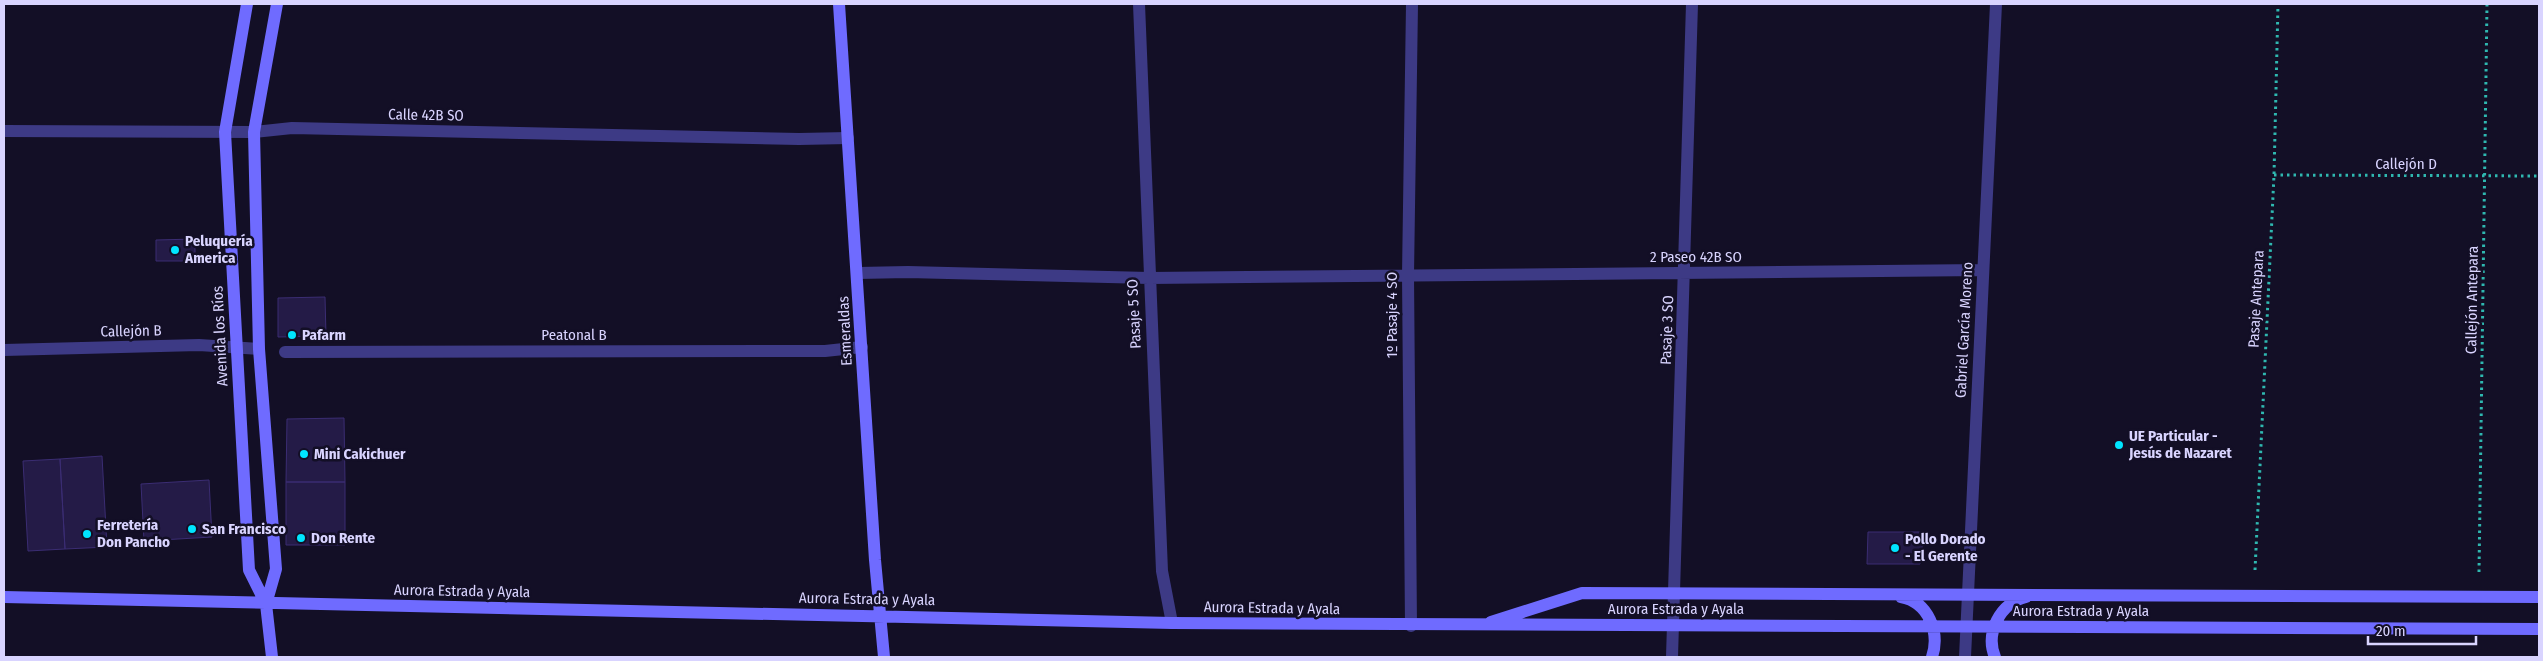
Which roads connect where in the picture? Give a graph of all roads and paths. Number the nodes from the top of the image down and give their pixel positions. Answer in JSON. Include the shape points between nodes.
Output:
{"nodes":[{"id":1,"x":247,"y":4,"type":"edge"},
{"id":2,"x":277,"y":4,"type":"edge"},
{"id":3,"x":840,"y":4,"type":"edge"},
{"id":4,"x":1139,"y":4,"type":"edge"},
{"id":5,"x":1412,"y":4,"type":"edge"},
{"id":6,"x":1692,"y":4,"type":"edge"},
{"id":7,"x":1996,"y":4,"type":"edge"},
{"id":8,"x":2278,"y":4,"type":"edge"},
{"id":9,"x":2486,"y":4,"type":"edge"},
{"id":10,"x":4,"y":131,"type":"edge"},
{"id":11,"x":225,"y":132,"type":"junction"},
{"id":12,"x":254,"y":132,"type":"junction"},
{"id":13,"x":848,"y":138,"type":"junction"},
{"id":14,"x":2274,"y":175,"type":"junction"},
{"id":15,"x":2486,"y":175,"type":"junction"},
{"id":16,"x":2539,"y":176,"type":"edge"},
{"id":17,"x":1983,"y":270,"type":"junction"},
{"id":18,"x":858,"y":273,"type":"junction"},
{"id":19,"x":1685,"y":274,"type":"junction"},
{"id":20,"x":1408,"y":275,"type":"junction"},
{"id":21,"x":1149,"y":278,"type":"junction"},
{"id":22,"x":862,"y":347,"type":"junction"},
{"id":23,"x":237,"y":348,"type":"junction"},
{"id":24,"x":259,"y":349,"type":"junction"},
{"id":25,"x":4,"y":350,"type":"edge"},
{"id":26,"x":285,"y":352,"type":"dead end"},
{"id":27,"x":1674,"y":593,"type":"junction"},
{"id":28,"x":1889,"y":594,"type":"junction"},
{"id":29,"x":1968,"y":595,"type":"junction"},
{"id":30,"x":2036,"y":595,"type":"junction"},
{"id":31,"x":2254,"y":596,"type":"junction"},
{"id":32,"x":4,"y":597,"type":"edge"},
{"id":33,"x":2480,"y":597,"type":"junction"},
{"id":34,"x":2539,"y":597,"type":"edge"},
{"id":35,"x":266,"y":604,"type":"junction"},
{"id":36,"x":880,"y":615,"type":"junction"},
{"id":37,"x":1172,"y":623,"type":"junction"},
{"id":38,"x":1411,"y":626,"type":"junction"},
{"id":39,"x":1478,"y":626,"type":"junction"},
{"id":40,"x":2539,"y":630,"type":"edge"},
{"id":41,"x":272,"y":657,"type":"edge"},
{"id":42,"x":884,"y":657,"type":"edge"},
{"id":43,"x":1672,"y":657,"type":"edge"},
{"id":44,"x":1932,"y":657,"type":"edge"},
{"id":45,"x":1965,"y":657,"type":"edge"},
{"id":46,"x":1996,"y":657,"type":"edge"}],
"edges":[{"from":1,"to":11,"type":"main road","name":"Avenida los Ríos"},
{"from":2,"to":12,"type":"main road","name":"Avenida los Ríos"},
{"from":3,"to":13,"type":"main road","name":"Esmeraldas"},
{"from":4,"to":21,"type":"street","name":"Pasaje 5 SO"},
{"from":5,"to":20,"type":"street","name":"1º Pasaje 4 SO"},
{"from":6,"to":19,"type":"street","name":"Pasaje 3 SO"},
{"from":7,"to":17,"type":"street","name":"Gabriel García Moreno"},
{"from":8,"to":14,"type":"path","name":"Pasaje Antepara"},
{"from":9,"to":15,"type":"path","name":"Callejón Antepara"},
{"from":10,"to":11,"type":"street","name":"Calle 42B SO"},
{"from":11,"to":12,"type":"street","name":"Calle 42B SO"},
{"from":11,"to":23,"type":"main road","name":"Avenida los Ríos"},
{"from":12,"to":13,"type":"street","name":"Calle 42B SO","via":[[292,128],[799,140]]},
{"from":12,"to":24,"type":"main road","name":"Avenida los Ríos"},
{"from":13,"to":18,"type":"main road","name":"Esmeraldas"},
{"from":14,"to":15,"type":"path","name":"Callejón D"},
{"from":14,"to":31,"type":"path","name":"Pasaje Antepara"},
{"from":15,"to":16,"type":"path","name":"Callejón D"},
{"from":15,"to":33,"type":"path","name":"Callejón Antepara"},
{"from":17,"to":19,"type":"street","name":"2 Paseo 42B SO"},
{"from":17,"to":29,"type":"street","name":"Gabriel García Moreno"},
{"from":18,"to":21,"type":"street","name":"2 Paseo 42B SO"},
{"from":18,"to":22,"type":"main road","name":"Esmeraldas"},
{"from":19,"to":20,"type":"street","name":"2 Paseo 42B SO"},
{"from":19,"to":27,"type":"street","name":"Pasaje 3 SO"},
{"from":20,"to":21,"type":"street","name":"2 Paseo 42B SO"},
{"from":20,"to":38,"type":"street","name":"1º Pasaje 4 SO"},
{"from":21,"to":37,"type":"street","name":"Pasaje 5 SO","via":[[1162,571]]},
{"from":22,"to":26,"type":"street","name":"Peatonal B","via":[[825,351]]},
{"from":22,"to":36,"type":"main road","name":"Esmeraldas"},
{"from":23,"to":24,"type":"street","name":"Callejón B"},
{"from":23,"to":25,"type":"street","name":"Callejón B","via":[[199,345]]},
{"from":23,"to":35,"type":"main road","name":"Avenida los Ríos","via":[[249,570]]},
{"from":24,"to":35,"type":"main road","name":"Avenida los Ríos","via":[[276,569]]},
{"from":27,"to":28,"type":"main road"},
{"from":27,"to":39,"type":"main road","via":[[1582,593]]},
{"from":27,"to":43,"type":"street","name":"Pasaje 3 SO"},
{"from":28,"to":29,"type":"main road"},
{"from":28,"to":44,"type":"main road","via":[[1919,605],[1929,617],[1935,631]]},
{"from":29,"to":30,"type":"main road"},
{"from":29,"to":45,"type":"street","name":"Gabriel García Moreno"},
{"from":30,"to":31,"type":"main road"},
{"from":30,"to":46,"type":"main road","via":[[2010,604],[2000,614],[1993,627],[1991,641]]},
{"from":31,"to":33,"type":"main road"},
{"from":32,"to":35,"type":"main road","name":"Aurora Estrada y Ayala"},
{"from":33,"to":34,"type":"main road"},
{"from":35,"to":36,"type":"main road","name":"Aurora Estrada y Ayala"},
{"from":35,"to":41,"type":"main road","name":"Avenida los Ríos"},
{"from":36,"to":37,"type":"main road","name":"Aurora Estrada y Ayala"},
{"from":36,"to":42,"type":"main road","name":"Esmeraldas"},
{"from":37,"to":38,"type":"main road","name":"Aurora Estrada y Ayala"},
{"from":38,"to":39,"type":"main road","name":"Aurora Estrada y Ayala"},
{"from":39,"to":40,"type":"main road","name":"Aurora Estrada y Ayala"}]}
